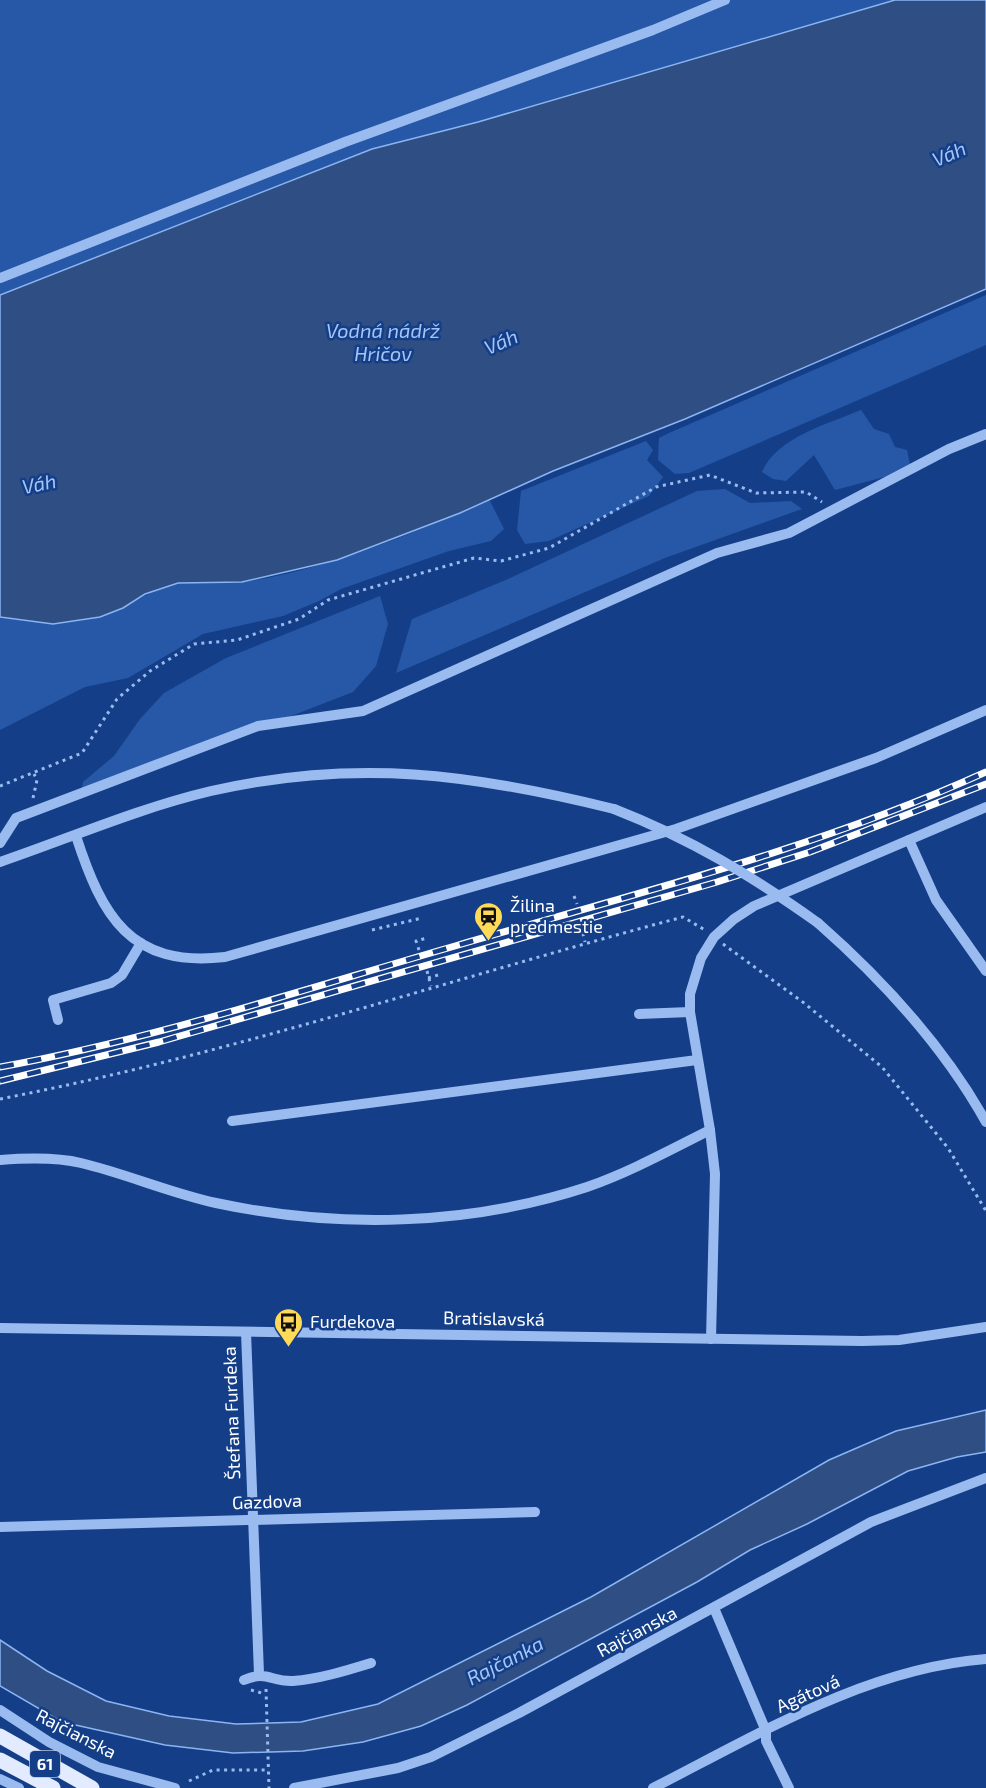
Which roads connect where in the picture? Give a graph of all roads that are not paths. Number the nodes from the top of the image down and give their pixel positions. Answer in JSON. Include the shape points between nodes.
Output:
{"nodes":[{"id":1,"x":725,"y":0,"type":"edge"},
{"id":2,"x":0,"y":278,"type":"edge"},
{"id":3,"x":986,"y":434,"type":"edge"},
{"id":4,"x":986,"y":710,"type":"edge"},
{"id":5,"x":986,"y":807,"type":"edge"},
{"id":6,"x":76,"y":836,"type":"junction"},
{"id":7,"x":909,"y":840,"type":"junction"},
{"id":8,"x":0,"y":843,"type":"edge"},
{"id":9,"x":0,"y":862,"type":"edge"},
{"id":10,"x":141,"y":943,"type":"junction"},
{"id":11,"x":986,"y":971,"type":"edge"},
{"id":12,"x":690,"y":1012,"type":"junction"},
{"id":13,"x":639,"y":1014,"type":"dead end"},
{"id":14,"x":58,"y":1020,"type":"dead end"},
{"id":15,"x":697,"y":1060,"type":"junction"},
{"id":16,"x":232,"y":1121,"type":"dead end"},
{"id":17,"x":986,"y":1122,"type":"edge"},
{"id":18,"x":710,"y":1130,"type":"junction"},
{"id":19,"x":0,"y":1160,"type":"edge"},
{"id":20,"x":986,"y":1327,"type":"edge"},
{"id":21,"x":0,"y":1328,"type":"edge"},
{"id":22,"x":246,"y":1332,"type":"junction"},
{"id":23,"x":711,"y":1339,"type":"junction"},
{"id":24,"x":986,"y":1479,"type":"edge"},
{"id":25,"x":535,"y":1512,"type":"dead end"},
{"id":26,"x":252,"y":1519,"type":"junction"},
{"id":27,"x":0,"y":1527,"type":"edge"},
{"id":28,"x":714,"y":1608,"type":"junction"},
{"id":29,"x":986,"y":1659,"type":"edge"},
{"id":30,"x":371,"y":1664,"type":"dead end"},
{"id":31,"x":259,"y":1674,"type":"junction"},
{"id":32,"x":244,"y":1680,"type":"dead end"},
{"id":33,"x":0,"y":1710,"type":"edge"},
{"id":34,"x":766,"y":1731,"type":"junction"},
{"id":35,"x":0,"y":1737,"type":"edge"},
{"id":36,"x":0,"y":1760,"type":"edge"},
{"id":37,"x":0,"y":1779,"type":"edge"},
{"id":38,"x":19,"y":1788,"type":"edge"},
{"id":39,"x":53,"y":1788,"type":"edge"},
{"id":40,"x":92,"y":1788,"type":"edge"},
{"id":41,"x":175,"y":1788,"type":"edge"},
{"id":42,"x":294,"y":1788,"type":"edge"},
{"id":43,"x":653,"y":1788,"type":"edge"},
{"id":44,"x":789,"y":1788,"type":"edge"}],
"edges":[{"from":1,"to":2,"type":"street","via":[[345,142]]},
{"from":3,"to":8,"type":"street","via":[[949,449],[789,533],[717,553],[363,711],[258,726],[15,818]]},
{"from":4,"to":10,"type":"street","via":[[876,758],[686,825],[245,953],[188,959],[164,954]]},
{"from":5,"to":7,"type":"street"},
{"from":6,"to":9,"type":"street"},
{"from":6,"to":10,"type":"street","via":[[102,903],[123,929]]},
{"from":6,"to":17,"type":"street","bridge":true,"via":[[209,792],[302,775],[350,772],[453,776],[614,809],[701,847],[818,923],[882,982],[911,1015],[939,1049]]},
{"from":7,"to":11,"type":"street","via":[[936,900]]},
{"from":7,"to":12,"type":"street","via":[[754,906],[734,919],[714,937],[701,958],[693,978]]},
{"from":10,"to":14,"type":"street","via":[[122,975],[111,983],[53,1000]]},
{"from":12,"to":13,"type":"street"},
{"from":12,"to":15,"type":"street"},
{"from":15,"to":16,"type":"street"},
{"from":15,"to":18,"type":"street"},
{"from":18,"to":19,"type":"street","via":[[637,1167],[531,1203],[457,1216],[378,1221],[279,1215],[214,1202],[79,1163]]},
{"from":18,"to":23,"type":"street","via":[[715,1174]]},
{"from":20,"to":23,"type":"street","name":"Bratislavská","via":[[899,1340]]},
{"from":21,"to":22,"type":"street","name":"Bratislavská"},
{"from":22,"to":23,"type":"street","name":"Bratislavská"},
{"from":22,"to":26,"type":"street","name":"Štefana Furdeka"},
{"from":24,"to":28,"type":"street","name":"Rajčianska","via":[[871,1522]]},
{"from":25,"to":26,"type":"street","name":"Gazdova"},
{"from":26,"to":27,"type":"street","name":"Gazdova"},
{"from":26,"to":31,"type":"street","name":"Štefana Furdeka"},
{"from":28,"to":34,"type":"street"},
{"from":28,"to":42,"type":"street","name":"Rajčianska","via":[[431,1757],[398,1768]]},
{"from":29,"to":34,"type":"street","name":"Agátová","via":[[903,1675],[840,1697]]},
{"from":30,"to":31,"type":"street","via":[[294,1681]]},
{"from":31,"to":32,"type":"street"},
{"from":33,"to":41,"type":"street","name":"Rajčianska","via":[[49,1742],[98,1767]]},
{"from":34,"to":43,"type":"street","name":"Agátová"},
{"from":34,"to":44,"type":"street","via":[[766,1741]]},
{"from":35,"to":40,"type":"main road","number":"61"},
{"from":36,"to":39,"type":"main road","number":"61"},
{"from":37,"to":38,"type":"street"}]}
